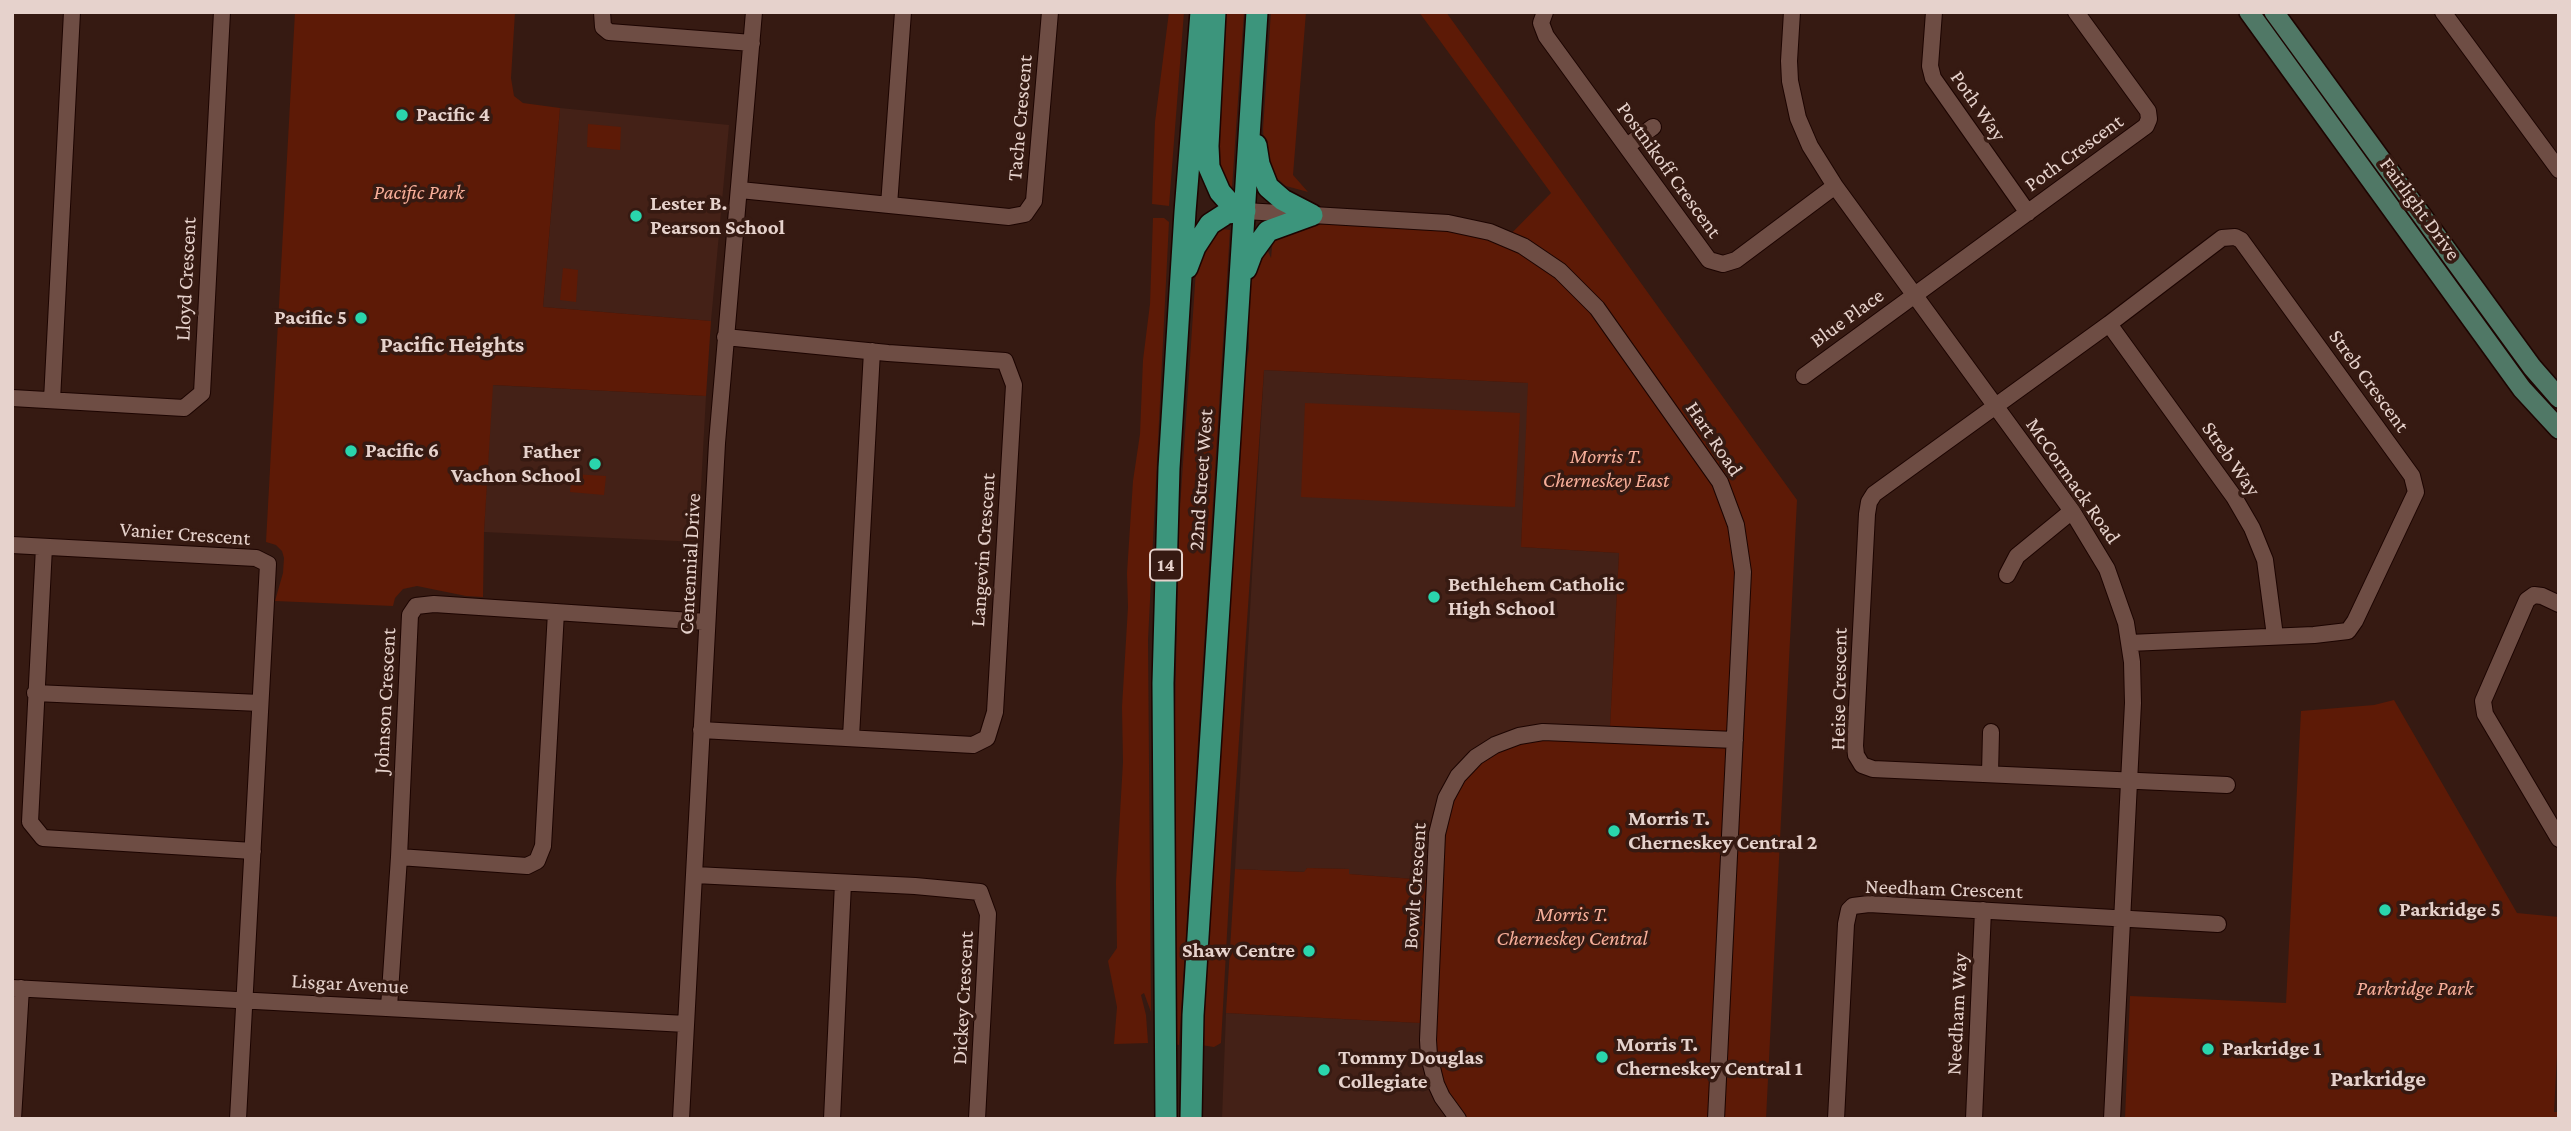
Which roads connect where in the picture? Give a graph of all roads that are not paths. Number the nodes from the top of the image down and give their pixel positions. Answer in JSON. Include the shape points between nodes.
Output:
{"nodes":[{"id":1,"x":72,"y":12,"type":"edge"},
{"id":2,"x":222,"y":12,"type":"edge"},
{"id":3,"x":602,"y":12,"type":"edge"},
{"id":4,"x":754,"y":12,"type":"edge"},
{"id":5,"x":903,"y":12,"type":"edge"},
{"id":6,"x":1050,"y":12,"type":"edge"},
{"id":7,"x":1201,"y":12,"type":"edge"},
{"id":8,"x":1215,"y":12,"type":"edge"},
{"id":9,"x":1257,"y":12,"type":"edge"},
{"id":10,"x":1545,"y":12,"type":"edge"},
{"id":11,"x":1792,"y":12,"type":"edge"},
{"id":12,"x":1934,"y":12,"type":"edge"},
{"id":13,"x":2076,"y":12,"type":"edge"},
{"id":14,"x":2249,"y":12,"type":"edge"},
{"id":15,"x":2274,"y":12,"type":"edge"},
{"id":16,"x":2443,"y":12,"type":"edge"},
{"id":17,"x":752,"y":43,"type":"junction"},
{"id":18,"x":1250,"y":123,"type":"junction"},
{"id":19,"x":1653,"y":127,"type":"dead end"},
{"id":20,"x":1627,"y":146,"type":"junction"},
{"id":21,"x":2559,"y":170,"type":"edge"},
{"id":22,"x":1835,"y":186,"type":"junction"},
{"id":23,"x":740,"y":190,"type":"junction"},
{"id":24,"x":889,"y":205,"type":"junction"},
{"id":25,"x":1245,"y":211,"type":"junction"},
{"id":26,"x":2028,"y":213,"type":"junction"},
{"id":27,"x":1312,"y":215,"type":"junction"},
{"id":28,"x":1181,"y":284,"type":"junction"},
{"id":29,"x":1239,"y":284,"type":"junction"},
{"id":30,"x":1915,"y":295,"type":"junction"},
{"id":31,"x":2109,"y":324,"type":"junction"},
{"id":32,"x":726,"y":337,"type":"junction"},
{"id":33,"x":872,"y":351,"type":"junction"},
{"id":34,"x":1804,"y":376,"type":"dead end"},
{"id":35,"x":12,"y":398,"type":"edge"},
{"id":36,"x":2559,"y":398,"type":"edge"},
{"id":37,"x":52,"y":401,"type":"junction"},
{"id":38,"x":1994,"y":407,"type":"junction"},
{"id":39,"x":2559,"y":429,"type":"edge"},
{"id":40,"x":2072,"y":511,"type":"junction"},
{"id":41,"x":12,"y":545,"type":"edge"},
{"id":42,"x":44,"y":547,"type":"junction"},
{"id":43,"x":2007,"y":575,"type":"dead end"},
{"id":44,"x":2559,"y":604,"type":"edge"},
{"id":45,"x":556,"y":612,"type":"junction"},
{"id":46,"x":707,"y":622,"type":"junction"},
{"id":47,"x":2275,"y":636,"type":"junction"},
{"id":48,"x":2129,"y":643,"type":"junction"},
{"id":49,"x":35,"y":693,"type":"junction"},
{"id":50,"x":260,"y":703,"type":"junction"},
{"id":51,"x":701,"y":730,"type":"junction"},
{"id":52,"x":1991,"y":732,"type":"dead end"},
{"id":53,"x":851,"y":737,"type":"junction"},
{"id":54,"x":1735,"y":740,"type":"junction"},
{"id":55,"x":1990,"y":774,"type":"junction"},
{"id":56,"x":2129,"y":781,"type":"junction"},
{"id":57,"x":2227,"y":786,"type":"dead end"},
{"id":58,"x":2559,"y":839,"type":"edge"},
{"id":59,"x":253,"y":851,"type":"junction"},
{"id":60,"x":399,"y":857,"type":"junction"},
{"id":61,"x":695,"y":875,"type":"junction"},
{"id":62,"x":843,"y":883,"type":"junction"},
{"id":63,"x":1983,"y":910,"type":"junction"},
{"id":64,"x":2122,"y":918,"type":"junction"},
{"id":65,"x":2218,"y":924,"type":"dead end"},
{"id":66,"x":17,"y":988,"type":"edge"},
{"id":67,"x":244,"y":1000,"type":"junction"},
{"id":68,"x":389,"y":1007,"type":"junction"},
{"id":69,"x":686,"y":1024,"type":"junction"},
{"id":70,"x":13,"y":1119,"type":"edge"},
{"id":71,"x":239,"y":1119,"type":"edge"},
{"id":72,"x":681,"y":1119,"type":"edge"},
{"id":73,"x":832,"y":1119,"type":"edge"},
{"id":74,"x":977,"y":1119,"type":"edge"},
{"id":75,"x":1166,"y":1119,"type":"edge"},
{"id":76,"x":1191,"y":1119,"type":"edge"},
{"id":77,"x":1458,"y":1119,"type":"edge"},
{"id":78,"x":1716,"y":1119,"type":"edge"},
{"id":79,"x":1836,"y":1119,"type":"edge"},
{"id":80,"x":1974,"y":1119,"type":"edge"},
{"id":81,"x":2112,"y":1119,"type":"edge"}],
"edges":[{"from":1,"to":37,"type":"street"},
{"from":2,"to":37,"type":"street","name":"Lloyd Crescent","via":[[202,393],[184,408]]},
{"from":3,"to":17,"type":"street","via":[[603,27],[609,32]]},
{"from":4,"to":17,"type":"street","name":"Centennial Drive"},
{"from":5,"to":24,"type":"street"},
{"from":6,"to":24,"type":"street","name":"Tache Crescent","via":[[1031,208],[1009,217]]},
{"from":7,"to":28,"type":"highway","name":"22nd Street West","number":"14"},
{"from":8,"to":25,"type":"highway","via":[[1209,167],[1220,192]]},
{"from":9,"to":18,"type":"highway","name":"22nd Street West"},
{"from":10,"to":20,"type":"street","name":"Postnikoff Crescent","via":[[1541,23],[1546,36]]},
{"from":11,"to":22,"type":"street","name":"McCormack Road","via":[[1789,61],[1793,101],[1810,146]]},
{"from":12,"to":26,"type":"street","name":"Poth Way","via":[[1933,78]]},
{"from":13,"to":26,"type":"street","name":"Poth Crescent","via":[[2143,103],[2149,119],[2140,132]]},
{"from":14,"to":39,"type":"main road","name":"Fairlight Drive","via":[[2522,389]]},
{"from":15,"to":36,"type":"main road","name":"Fairlight Drive"},
{"from":16,"to":21,"type":"street"},
{"from":17,"to":23,"type":"street","name":"Centennial Drive"},
{"from":18,"to":25,"type":"highway","name":"22nd Street West"},
{"from":18,"to":27,"type":"highway","via":[[1268,187]]},
{"from":19,"to":20,"type":"street"},
{"from":20,"to":22,"type":"street","name":"Postnikoff Crescent","via":[[1704,255],[1716,263],[1736,260]]},
{"from":22,"to":30,"type":"street","name":"McCormack Road"},
{"from":23,"to":24,"type":"street","name":"Tache Crescent"},
{"from":23,"to":32,"type":"street","name":"Centennial Drive"},
{"from":25,"to":27,"type":"street","name":"Hart Road"},
{"from":25,"to":28,"type":"highway","via":[[1227,213],[1210,224]]},
{"from":25,"to":29,"type":"highway","name":"22nd Street West"},
{"from":26,"to":30,"type":"street","name":"Poth Crescent"},
{"from":27,"to":29,"type":"highway","via":[[1262,236]]},
{"from":27,"to":54,"type":"street","name":"Hart Road","via":[[1436,221],[1490,232],[1548,262],[1597,308],[1707,462],[1731,509],[1743,572]]},
{"from":28,"to":75,"type":"highway","name":"22nd Street West","number":"14","via":[[1169,468],[1163,683]]},
{"from":29,"to":76,"type":"highway","name":"22nd Street West","via":[[1193,1015]]},
{"from":30,"to":34,"type":"street","name":"Blue Place"},
{"from":30,"to":38,"type":"street","name":"McCormack Road"},
{"from":31,"to":38,"type":"street","name":"Streb Crescent"},
{"from":31,"to":47,"type":"street","name":"Streb Way","via":[[2248,520],[2265,560]]},
{"from":31,"to":47,"type":"street","name":"Streb Crescent","via":[[2222,238],[2241,240],[2412,476],[2416,492],[2412,503],[2352,627],[2343,633]]},
{"from":32,"to":33,"type":"street","name":"Langevin Crescent"},
{"from":32,"to":46,"type":"street","name":"Centennial Drive"},
{"from":33,"to":53,"type":"street"},
{"from":33,"to":53,"type":"street","name":"Langevin Crescent","via":[[1004,361],[1014,385],[995,712],[987,738],[973,745]]},
{"from":35,"to":37,"type":"street","name":"Lloyd Crescent"},
{"from":38,"to":40,"type":"street","name":"McCormack Road"},
{"from":38,"to":55,"type":"street","name":"Heise Crescent","via":[[1877,491],[1869,502],[1855,746],[1867,768]]},
{"from":40,"to":43,"type":"street","via":[[2022,551]]},
{"from":40,"to":48,"type":"street","name":"McCormack Road","via":[[2107,569]]},
{"from":41,"to":42,"type":"street","name":"Vanier Crescent"},
{"from":42,"to":49,"type":"street"},
{"from":42,"to":50,"type":"street","name":"Vanier Crescent","via":[[256,558],[268,564]]},
{"from":44,"to":58,"type":"street","via":[[2542,596],[2527,600],[2483,701],[2485,714]]},
{"from":45,"to":46,"type":"street","name":"Johnson Crescent"},
{"from":45,"to":60,"type":"street","via":[[543,846],[537,861],[527,866]]},
{"from":45,"to":60,"type":"street","name":"Johnson Crescent","via":[[434,604],[416,606],[410,615]]},
{"from":46,"to":51,"type":"street","name":"Centennial Drive"},
{"from":47,"to":48,"type":"street","name":"Streb Crescent"},
{"from":48,"to":56,"type":"street","name":"McCormack Road","via":[[2133,680]]},
{"from":49,"to":50,"type":"street"},
{"from":49,"to":59,"type":"street","via":[[30,822],[43,838]]},
{"from":50,"to":59,"type":"street","name":"Vanier Crescent"},
{"from":51,"to":53,"type":"street","name":"Langevin Crescent"},
{"from":51,"to":61,"type":"street","name":"Centennial Drive"},
{"from":52,"to":55,"type":"street"},
{"from":54,"to":77,"type":"street","name":"Bowlt Crescent","via":[[1543,732],[1495,745],[1458,776],[1446,798],[1437,834],[1428,1040],[1436,1084]]},
{"from":54,"to":78,"type":"street","name":"Hart Road"},
{"from":55,"to":56,"type":"street","name":"Heise Crescent"},
{"from":56,"to":57,"type":"street","name":"Heise Crescent"},
{"from":56,"to":64,"type":"street","name":"McCormack Road"},
{"from":59,"to":67,"type":"street","name":"Vanier Crescent"},
{"from":60,"to":68,"type":"street","name":"Johnson Crescent"},
{"from":61,"to":62,"type":"street","name":"Dickey Crescent"},
{"from":61,"to":69,"type":"street","name":"Centennial Drive"},
{"from":62,"to":73,"type":"street"},
{"from":62,"to":74,"type":"street","name":"Dickey Crescent","via":[[980,892],[988,914]]},
{"from":63,"to":64,"type":"street","name":"Needham Crescent"},
{"from":63,"to":79,"type":"street","name":"Needham Crescent","via":[[1869,904],[1849,910]]},
{"from":63,"to":80,"type":"street","name":"Needham Way"},
{"from":64,"to":65,"type":"street","name":"Needham Crescent"},
{"from":64,"to":81,"type":"street","name":"McCormack Road"},
{"from":66,"to":67,"type":"street","name":"Lisgar Avenue"},
{"from":66,"to":70,"type":"street"},
{"from":67,"to":68,"type":"street","name":"Lisgar Avenue"},
{"from":67,"to":71,"type":"street","name":"Vanier Crescent"},
{"from":68,"to":69,"type":"street","name":"Lisgar Avenue"},
{"from":69,"to":72,"type":"street","name":"Centennial Drive"}]}
